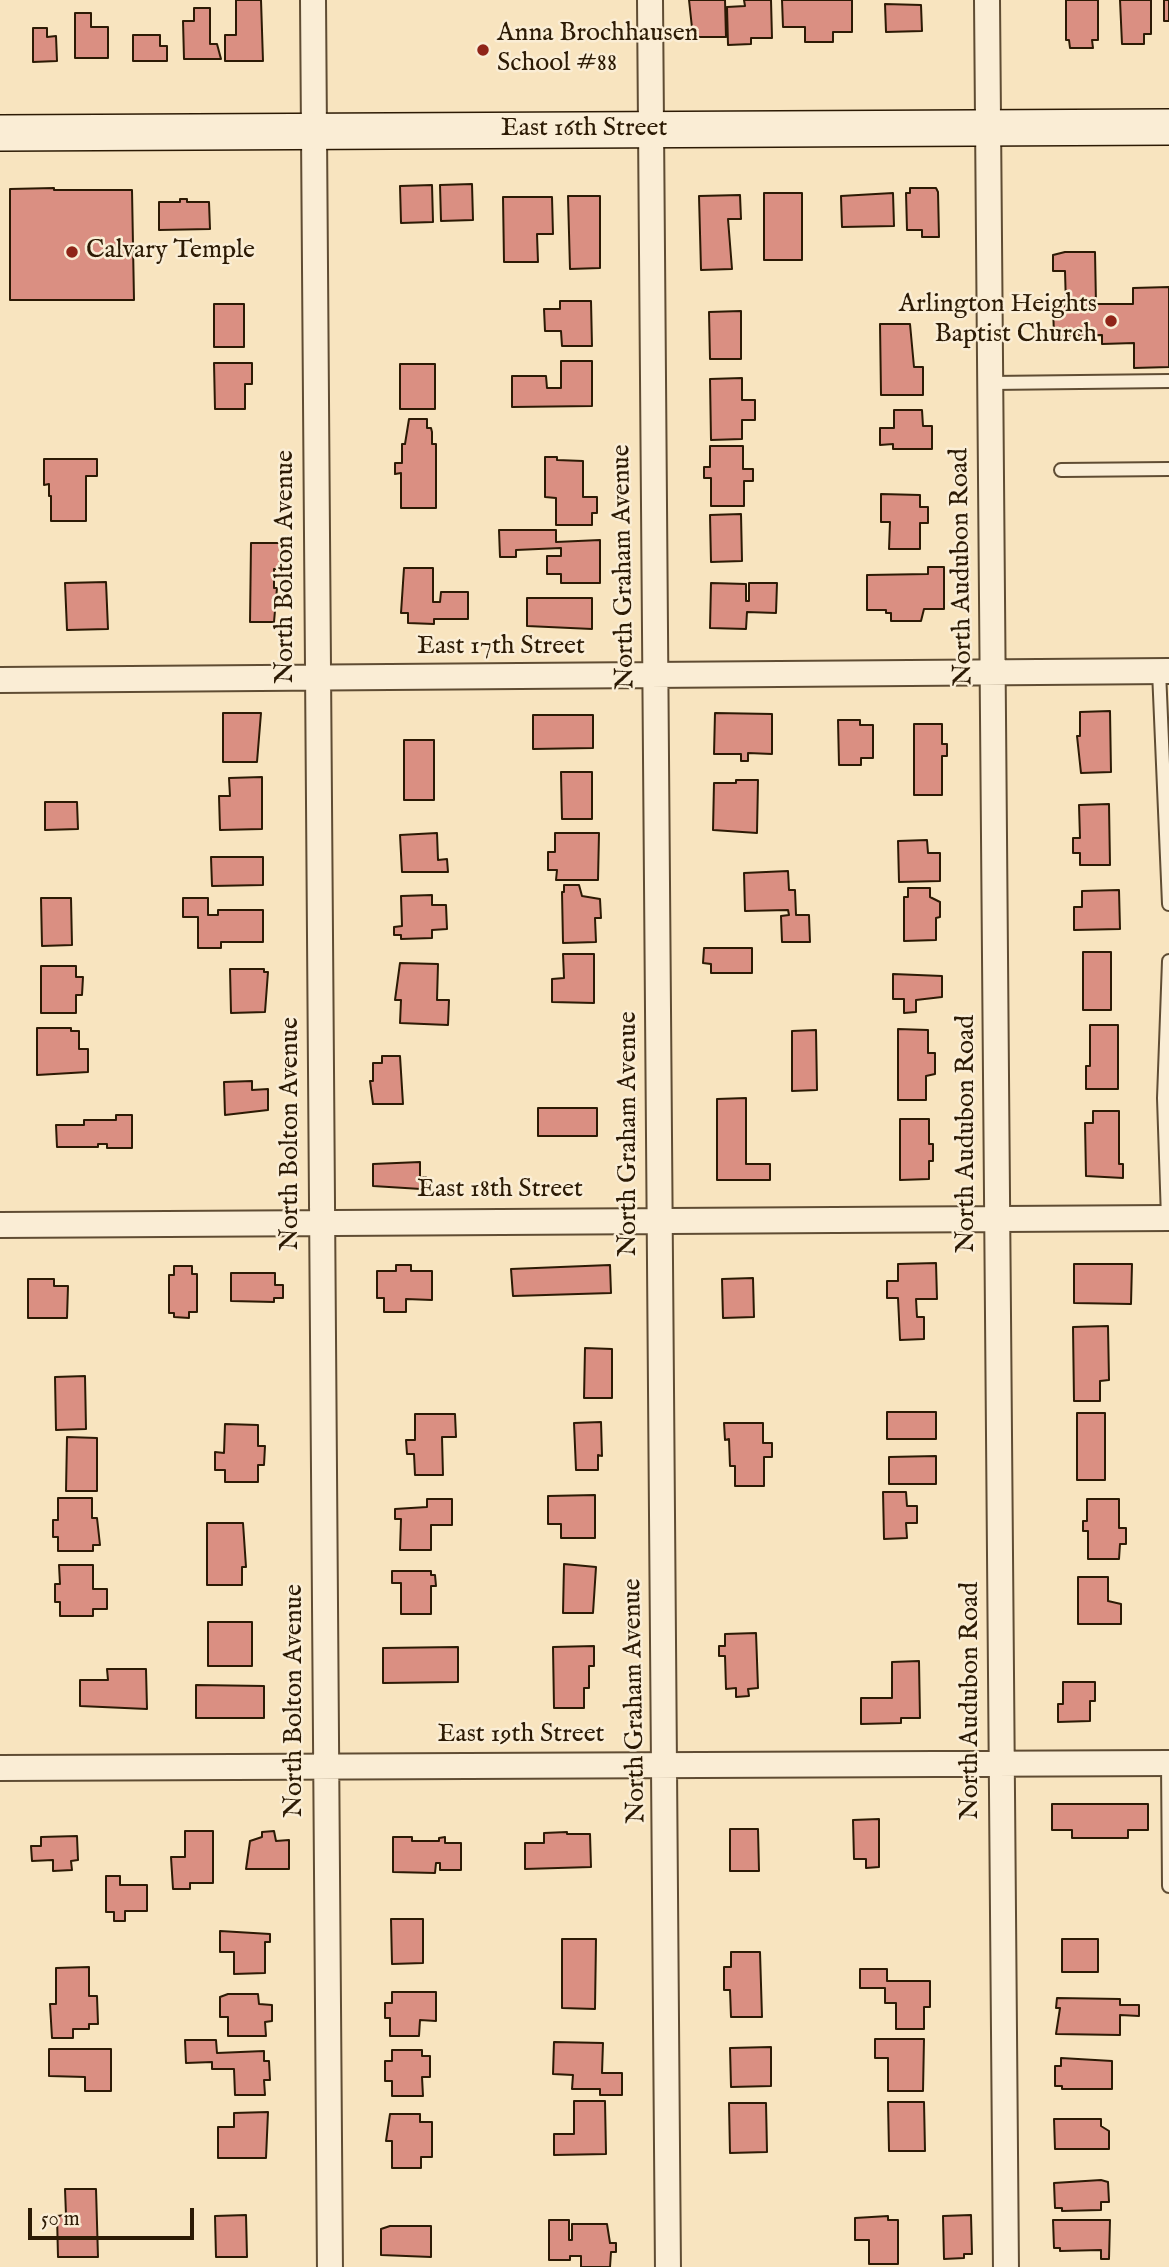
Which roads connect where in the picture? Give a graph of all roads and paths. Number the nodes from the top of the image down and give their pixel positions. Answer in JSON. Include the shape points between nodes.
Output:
{"nodes":[{"id":1,"x":313,"y":0,"type":"edge"},
{"id":2,"x":650,"y":0,"type":"edge"},
{"id":3,"x":988,"y":0,"type":"edge"},
{"id":4,"x":988,"y":127,"type":"junction"},
{"id":5,"x":1169,"y":127,"type":"edge"},
{"id":6,"x":650,"y":129,"type":"junction"},
{"id":7,"x":314,"y":132,"type":"junction"},
{"id":8,"x":0,"y":133,"type":"edge"},
{"id":9,"x":1169,"y":381,"type":"edge"},
{"id":10,"x":990,"y":383,"type":"junction"},
{"id":11,"x":1169,"y":469,"type":"edge"},
{"id":12,"x":1061,"y":470,"type":"dead end"},
{"id":13,"x":1164,"y":671,"type":"edge"},
{"id":14,"x":994,"y":672,"type":"junction"},
{"id":15,"x":656,"y":677,"type":"junction"},
{"id":16,"x":318,"y":678,"type":"junction"},
{"id":17,"x":0,"y":680,"type":"edge"},
{"id":18,"x":1169,"y":904,"type":"edge"},
{"id":19,"x":1169,"y":961,"type":"edge"},
{"id":20,"x":1168,"y":1218,"type":"edge"},
{"id":21,"x":998,"y":1219,"type":"junction"},
{"id":22,"x":660,"y":1220,"type":"junction"},
{"id":23,"x":322,"y":1222,"type":"junction"},
{"id":24,"x":0,"y":1225,"type":"edge"},
{"id":25,"x":1168,"y":1763,"type":"edge"},
{"id":26,"x":1002,"y":1764,"type":"junction"},
{"id":27,"x":666,"y":1765,"type":"junction"},
{"id":28,"x":327,"y":1767,"type":"junction"},
{"id":29,"x":0,"y":1768,"type":"edge"},
{"id":30,"x":1169,"y":1886,"type":"edge"},
{"id":31,"x":330,"y":2267,"type":"edge"},
{"id":32,"x":668,"y":2267,"type":"edge"},
{"id":33,"x":1006,"y":2267,"type":"edge"}],
"edges":[{"from":1,"to":7,"type":"street","name":"North Bolton Avenue"},
{"from":2,"to":6,"type":"street","name":"North Graham Avenue"},
{"from":3,"to":4,"type":"street","name":"North Audubon Road"},
{"from":4,"to":5,"type":"main road","name":"East 16th Street"},
{"from":4,"to":6,"type":"main road","name":"East 16th Street"},
{"from":4,"to":10,"type":"street","name":"North Audubon Road"},
{"from":6,"to":7,"type":"main road","name":"East 16th Street"},
{"from":6,"to":15,"type":"street","name":"North Graham Avenue"},
{"from":7,"to":8,"type":"main road","name":"East 16th Street"},
{"from":7,"to":16,"type":"street","name":"North Bolton Avenue"},
{"from":9,"to":10,"type":"lane"},
{"from":10,"to":14,"type":"street","name":"North Audubon Road"},
{"from":11,"to":12,"type":"lane"},
{"from":13,"to":14,"type":"street","name":"East 17th Street"},
{"from":13,"to":18,"type":"lane"},
{"from":14,"to":15,"type":"street","name":"East 17th Street"},
{"from":14,"to":21,"type":"street","name":"North Audubon Road"},
{"from":15,"to":16,"type":"street","name":"East 17th Street"},
{"from":15,"to":22,"type":"street","name":"North Graham Avenue"},
{"from":16,"to":17,"type":"street","name":"East 17th Street"},
{"from":16,"to":23,"type":"street","name":"North Bolton Avenue"},
{"from":19,"to":20,"type":"lane","via":[[1164,1098]]},
{"from":20,"to":21,"type":"street","name":"East 18th Street"},
{"from":21,"to":22,"type":"street","name":"East 18th Street"},
{"from":21,"to":26,"type":"street","name":"North Audubon Road"},
{"from":22,"to":23,"type":"street","name":"East 18th Street"},
{"from":22,"to":27,"type":"street","name":"North Graham Avenue"},
{"from":23,"to":24,"type":"street","name":"East 18th Street"},
{"from":23,"to":28,"type":"street","name":"North Bolton Avenue"},
{"from":25,"to":26,"type":"street","name":"East 19th Street"},
{"from":25,"to":30,"type":"lane"},
{"from":26,"to":27,"type":"street","name":"East 19th Street"},
{"from":26,"to":33,"type":"street","name":"North Audubon Road"},
{"from":27,"to":28,"type":"street","name":"East 19th Street"},
{"from":27,"to":32,"type":"street","name":"North Graham Avenue"},
{"from":28,"to":29,"type":"street","name":"East 19th Street"},
{"from":28,"to":31,"type":"street","name":"North Bolton Avenue"}]}
